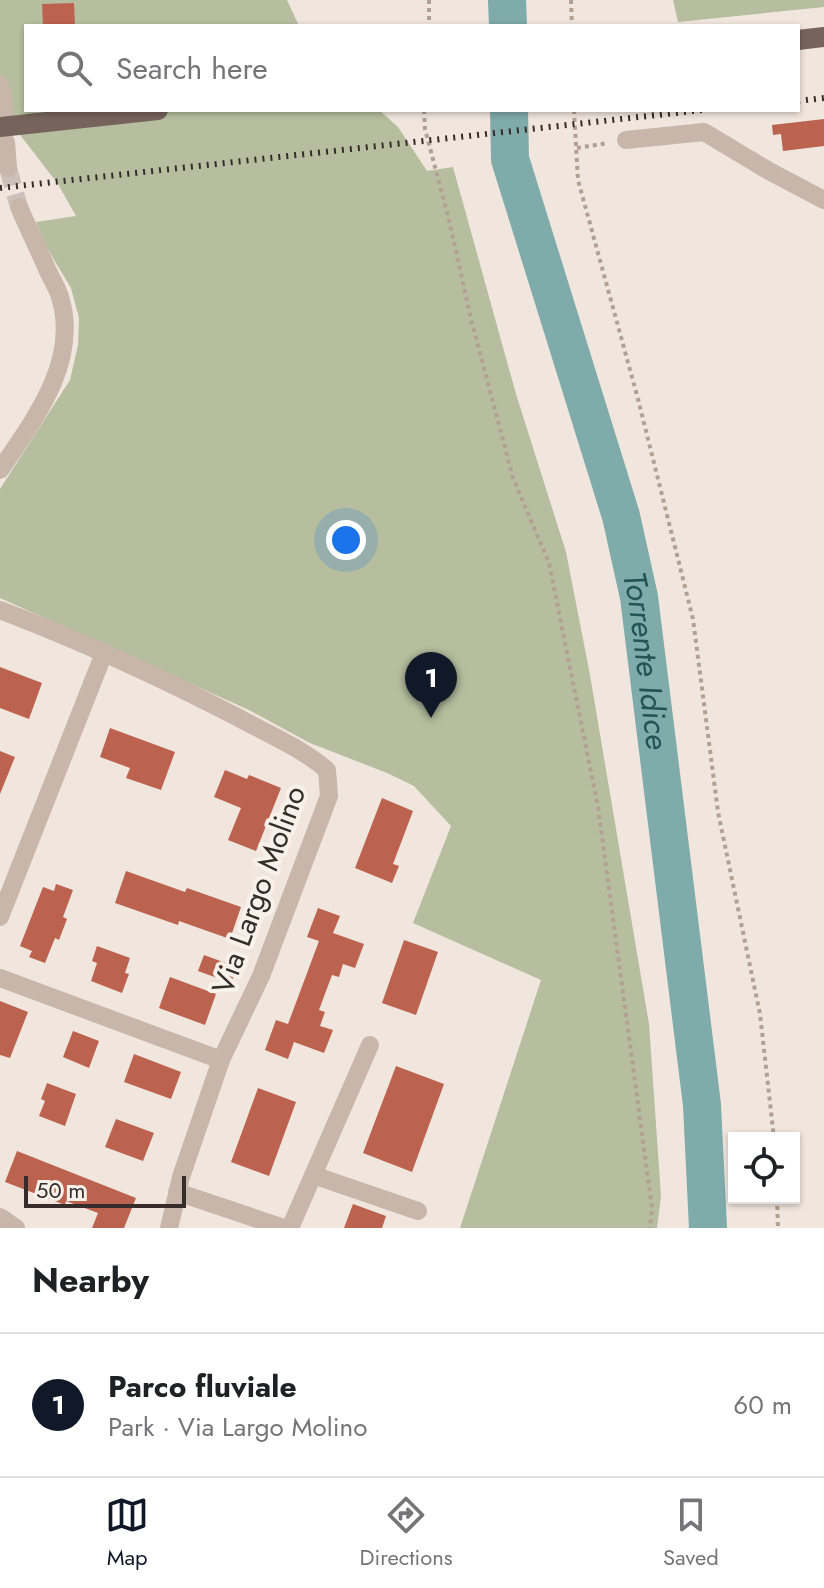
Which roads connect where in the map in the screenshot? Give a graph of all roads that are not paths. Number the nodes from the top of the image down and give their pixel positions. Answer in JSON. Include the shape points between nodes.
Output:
{"nodes":[{"id":1,"x":824,"y":37,"type":"edge"},
{"id":2,"x":800,"y":40,"type":"edge"},
{"id":3,"x":0,"y":85,"type":"edge"},
{"id":4,"x":139,"y":112,"type":"edge"},
{"id":5,"x":4,"y":126,"type":"edge"},
{"id":6,"x":626,"y":140,"type":"road end"},
{"id":7,"x":8,"y":168,"type":"dead end"},
{"id":8,"x":824,"y":200,"type":"edge"},
{"id":9,"x":19,"y":207,"type":"tunnel mouth"},
{"id":10,"x":0,"y":470,"type":"edge"},
{"id":11,"x":0,"y":610,"type":"edge"},
{"id":12,"x":104,"y":653,"type":"junction"},
{"id":13,"x":0,"y":917,"type":"edge"},
{"id":14,"x":0,"y":978,"type":"edge"},
{"id":15,"x":370,"y":1045,"type":"dead end"},
{"id":16,"x":221,"y":1060,"type":"junction"},
{"id":17,"x":313,"y":1175,"type":"junction"},
{"id":18,"x":177,"y":1192,"type":"junction"},
{"id":19,"x":418,"y":1211,"type":"dead end"},
{"id":20,"x":0,"y":1217,"type":"edge"},
{"id":21,"x":16,"y":1228,"type":"edge"},
{"id":22,"x":169,"y":1228,"type":"edge"},
{"id":23,"x":284,"y":1228,"type":"edge"},
{"id":24,"x":290,"y":1228,"type":"edge"}],
"edges":[{"from":1,"to":2,"type":"main road"},
{"from":3,"to":5,"type":"street"},
{"from":4,"to":5,"type":"main road"},
{"from":5,"to":7,"type":"street"},
{"from":6,"to":8,"type":"street","via":[[704,132]]},
{"from":9,"to":10,"type":"street","via":[[60,296],[63,351],[53,385]]},
{"from":11,"to":12,"type":"street","name":"Via Largo Molino"},
{"from":12,"to":13,"type":"street"},
{"from":12,"to":16,"type":"street","name":"Via Largo Molino","via":[[295,747],[327,770],[329,796],[261,976]]},
{"from":14,"to":16,"type":"street"},
{"from":15,"to":17,"type":"street"},
{"from":16,"to":18,"type":"street","name":"Via Largo Molino"},
{"from":17,"to":19,"type":"street"},
{"from":17,"to":24,"type":"street"},
{"from":18,"to":22,"type":"street","name":"Via Largo Molino"},
{"from":18,"to":23,"type":"street"},
{"from":20,"to":21,"type":"street"}]}
